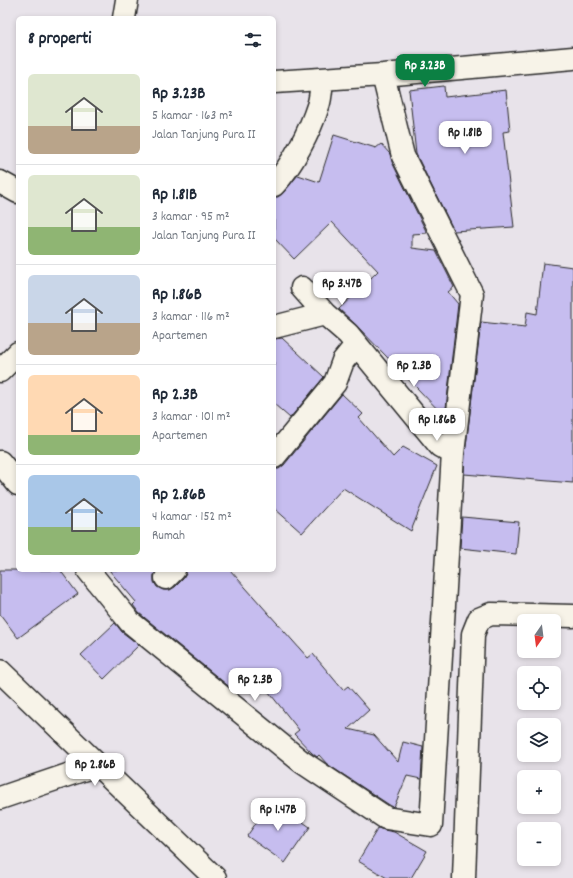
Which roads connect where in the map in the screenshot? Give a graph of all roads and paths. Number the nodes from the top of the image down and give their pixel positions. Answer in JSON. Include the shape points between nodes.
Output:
{"nodes":[{"id":1,"x":127,"y":0,"type":"edge"},
{"id":2,"x":124,"y":16,"type":"edge"},
{"id":3,"x":573,"y":58,"type":"edge"},
{"id":4,"x":383,"y":74,"type":"junction"},
{"id":5,"x":322,"y":78,"type":"junction"},
{"id":6,"x":276,"y":82,"type":"edge"},
{"id":7,"x":0,"y":182,"type":"edge"},
{"id":8,"x":276,"y":183,"type":"edge"},
{"id":9,"x":16,"y":191,"type":"edge"},
{"id":10,"x":302,"y":288,"type":"dead end"},
{"id":11,"x":325,"y":314,"type":"junction"},
{"id":12,"x":276,"y":326,"type":"edge"},
{"id":13,"x":356,"y":345,"type":"junction"},
{"id":14,"x":16,"y":355,"type":"edge"},
{"id":15,"x":0,"y":371,"type":"edge"},
{"id":16,"x":453,"y":453,"type":"junction"},
{"id":17,"x":276,"y":455,"type":"edge"},
{"id":18,"x":0,"y":462,"type":"edge"},
{"id":19,"x":16,"y":482,"type":"edge"},
{"id":20,"x":90,"y":572,"type":"edge"},
{"id":21,"x":573,"y":616,"type":"edge"},
{"id":22,"x":0,"y":671,"type":"edge"},
{"id":23,"x":96,"y":765,"type":"junction"},
{"id":24,"x":0,"y":798,"type":"edge"},
{"id":25,"x":215,"y":878,"type":"edge"},
{"id":26,"x":464,"y":878,"type":"edge"}],
"edges":[{"from":1,"to":2,"type":"street"},
{"from":3,"to":4,"type":"street"},
{"from":4,"to":5,"type":"street"},
{"from":4,"to":16,"type":"street","via":[[403,156],[472,294]]},
{"from":5,"to":6,"type":"street"},
{"from":5,"to":8,"type":"street","via":[[318,105],[309,129]]},
{"from":7,"to":9,"type":"street"},
{"from":10,"to":11,"type":"street"},
{"from":11,"to":12,"type":"street"},
{"from":11,"to":13,"type":"street","via":[[348,334]]},
{"from":13,"to":16,"type":"street","via":[[440,446]]},
{"from":13,"to":17,"type":"street","via":[[343,361],[335,383]]},
{"from":14,"to":15,"type":"street"},
{"from":16,"to":20,"type":"street","via":[[431,825],[386,818],[302,762],[130,622]]},
{"from":18,"to":19,"type":"street"},
{"from":21,"to":26,"type":"street","via":[[491,614],[479,619],[474,634]]},
{"from":22,"to":23,"type":"street"},
{"from":23,"to":24,"type":"street"},
{"from":23,"to":25,"type":"street"}]}
